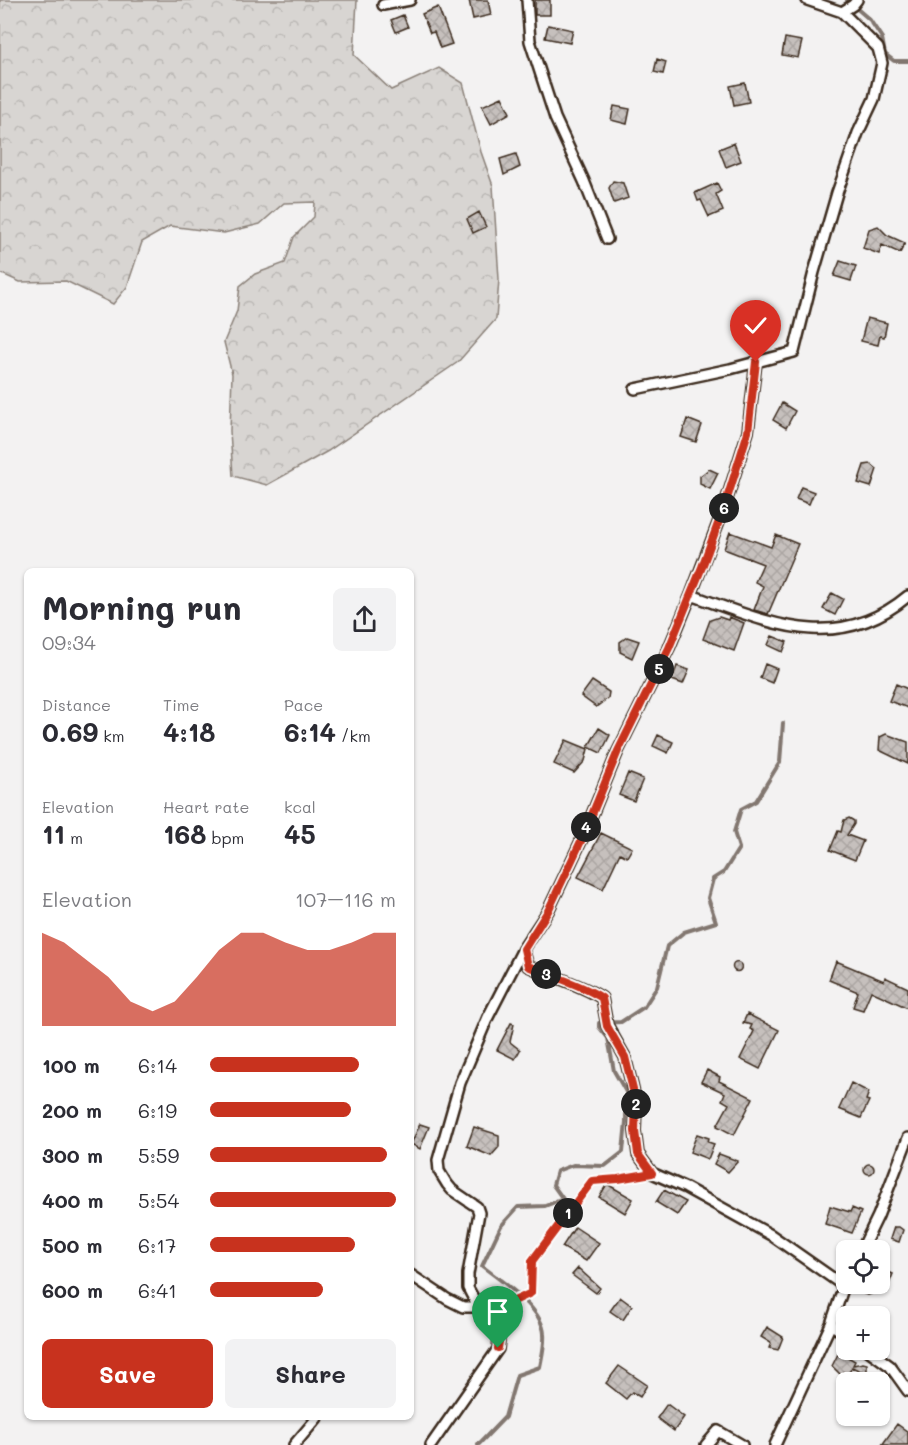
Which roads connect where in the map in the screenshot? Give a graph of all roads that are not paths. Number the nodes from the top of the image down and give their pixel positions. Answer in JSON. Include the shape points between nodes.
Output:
{"nodes":[{"id":1,"x":410,"y":0,"type":"edge"},
{"id":2,"x":527,"y":0,"type":"edge"},
{"id":3,"x":807,"y":0,"type":"edge"},
{"id":4,"x":857,"y":0,"type":"edge"},
{"id":5,"x":383,"y":5,"type":"dead end"},
{"id":6,"x":842,"y":12,"type":"junction"},
{"id":7,"x":607,"y":239,"type":"dead end"},
{"id":8,"x":756,"y":362,"type":"junction"},
{"id":9,"x":635,"y":389,"type":"dead end"},
{"id":10,"x":691,"y":595,"type":"junction"},
{"id":11,"x":908,"y":596,"type":"edge"},
{"id":12,"x":524,"y":949,"type":"junction"},
{"id":13,"x":908,"y":1138,"type":"edge"},
{"id":14,"x":866,"y":1240,"type":"edge"},
{"id":15,"x":414,"y":1277,"type":"edge"},
{"id":16,"x":836,"y":1278,"type":"edge"},
{"id":17,"x":842,"y":1294,"type":"edge"},
{"id":18,"x":478,"y":1306,"type":"junction"},
{"id":19,"x":831,"y":1324,"type":"junction"},
{"id":20,"x":836,"y":1328,"type":"edge"},
{"id":21,"x":882,"y":1360,"type":"edge"},
{"id":22,"x":908,"y":1391,"type":"edge"},
{"id":23,"x":314,"y":1420,"type":"edge"},
{"id":24,"x":294,"y":1445,"type":"edge"},
{"id":25,"x":431,"y":1445,"type":"edge"},
{"id":26,"x":706,"y":1445,"type":"edge"},
{"id":27,"x":742,"y":1445,"type":"edge"},
{"id":28,"x":775,"y":1445,"type":"edge"}],
"edges":[{"from":1,"to":5,"type":"street"},
{"from":2,"to":7,"type":"street","via":[[530,41],[555,118]]},
{"from":3,"to":6,"type":"street"},
{"from":4,"to":6,"type":"street"},
{"from":6,"to":8,"type":"street","via":[[878,48],[882,63],[874,99],[837,193],[794,352]]},
{"from":8,"to":9,"type":"street"},
{"from":8,"to":10,"type":"street","via":[[748,432]]},
{"from":10,"to":11,"type":"street","via":[[772,624],[817,631],[847,627],[884,615]]},
{"from":10,"to":12,"type":"street","via":[[548,911]]},
{"from":12,"to":16,"type":"street","via":[[528,966],[585,987],[602,998],[607,1026],[625,1057],[636,1102],[638,1154],[652,1173],[771,1235]]},
{"from":12,"to":18,"type":"street","via":[[488,1017],[460,1083],[438,1160],[447,1184],[479,1213],[468,1274],[468,1288]]},
{"from":13,"to":14,"type":"street"},
{"from":15,"to":18,"type":"street","via":[[463,1307]]},
{"from":17,"to":19,"type":"street"},
{"from":18,"to":25,"type":"street","via":[[493,1311],[499,1324],[498,1348]]},
{"from":19,"to":20,"type":"street"},
{"from":19,"to":28,"type":"street"},
{"from":21,"to":22,"type":"street"},
{"from":23,"to":24,"type":"street"},
{"from":26,"to":27,"type":"street","via":[[718,1431]]}]}
